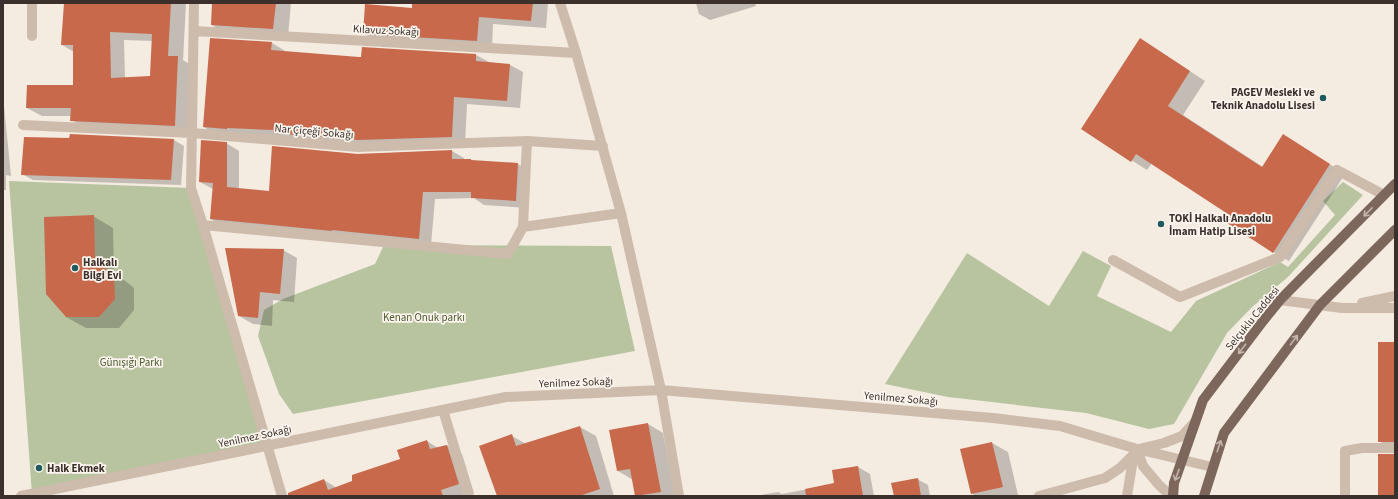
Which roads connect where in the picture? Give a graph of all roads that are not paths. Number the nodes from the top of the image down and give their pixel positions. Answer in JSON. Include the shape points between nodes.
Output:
{"nodes":[{"id":1,"x":32,"y":3,"type":"edge"},
{"id":2,"x":194,"y":3,"type":"edge"},
{"id":3,"x":560,"y":3,"type":"edge"},
{"id":4,"x":194,"y":31,"type":"junction"},
{"id":5,"x":32,"y":36,"type":"dead end"},
{"id":6,"x":576,"y":53,"type":"junction"},
{"id":7,"x":23,"y":125,"type":"dead end"},
{"id":8,"x":192,"y":133,"type":"junction"},
{"id":9,"x":527,"y":142,"type":"junction"},
{"id":10,"x":603,"y":146,"type":"junction"},
{"id":11,"x":1395,"y":184,"type":"edge"},
{"id":12,"x":1384,"y":195,"type":"junction"},
{"id":13,"x":621,"y":213,"type":"junction"},
{"id":14,"x":204,"y":225,"type":"junction"},
{"id":15,"x":523,"y":227,"type":"junction"},
{"id":16,"x":1395,"y":230,"type":"edge"},
{"id":17,"x":1113,"y":260,"type":"dead end"},
{"id":18,"x":1395,"y":296,"type":"edge"},
{"id":19,"x":1280,"y":300,"type":"junction"},
{"id":20,"x":1320,"y":305,"type":"junction"},
{"id":21,"x":1342,"y":308,"type":"junction"},
{"id":22,"x":1395,"y":308,"type":"edge"},
{"id":23,"x":661,"y":390,"type":"junction"},
{"id":24,"x":443,"y":410,"type":"junction"},
{"id":25,"x":1196,"y":422,"type":"junction"},
{"id":26,"x":268,"y":445,"type":"junction"},
{"id":27,"x":1395,"y":448,"type":"edge"},
{"id":28,"x":1135,"y":450,"type":"junction"},
{"id":29,"x":1182,"y":460,"type":"junction"},
{"id":30,"x":1212,"y":467,"type":"junction"},
{"id":31,"x":21,"y":496,"type":"edge"},
{"id":32,"x":282,"y":496,"type":"edge"},
{"id":33,"x":469,"y":496,"type":"edge"},
{"id":34,"x":679,"y":496,"type":"edge"},
{"id":35,"x":1039,"y":496,"type":"edge"},
{"id":36,"x":1127,"y":496,"type":"edge"},
{"id":37,"x":1172,"y":496,"type":"edge"},
{"id":38,"x":1204,"y":496,"type":"edge"},
{"id":39,"x":1345,"y":496,"type":"edge"}],
"edges":[{"from":1,"to":5,"type":"street"},
{"from":2,"to":4,"type":"street"},
{"from":3,"to":6,"type":"street"},
{"from":4,"to":6,"type":"street","name":"Kılavuz Sokağı"},
{"from":4,"to":8,"type":"street"},
{"from":6,"to":10,"type":"street"},
{"from":7,"to":8,"type":"street","name":"Nar Çiçeği Sokağı"},
{"from":8,"to":9,"type":"street","name":"Nar Çiçeği Sokağı","via":[[358,146]]},
{"from":8,"to":14,"type":"street","via":[[191,188]]},
{"from":9,"to":10,"type":"street","name":"Nar Çiçeği Sokağı"},
{"from":9,"to":15,"type":"street"},
{"from":10,"to":13,"type":"street"},
{"from":11,"to":12,"type":"main road","name":"Selçuklu Caddesi"},
{"from":12,"to":17,"type":"street","via":[[1337,170],[1280,257],[1180,297]]},
{"from":12,"to":19,"type":"main road","name":"Selçuklu Caddesi","one_way":true},
{"from":13,"to":15,"type":"street"},
{"from":13,"to":23,"type":"street"},
{"from":14,"to":15,"type":"street","via":[[508,254]]},
{"from":14,"to":26,"type":"street"},
{"from":16,"to":20,"type":"main road"},
{"from":18,"to":21,"type":"street"},
{"from":19,"to":20,"type":"street"},
{"from":19,"to":25,"type":"main road","name":"Selçuklu Caddesi","one_way":true,"via":[[1203,400]]},
{"from":20,"to":21,"type":"street"},
{"from":30,"to":20,"type":"main road","one_way":true,"via":[[1224,433]]},
{"from":21,"to":22,"type":"street"},
{"from":23,"to":24,"type":"street","name":"Yenilmez Sokağı","via":[[506,397]]},
{"from":23,"to":28,"type":"street","name":"Yenilmez Sokağı","via":[[985,417],[1060,426]]},
{"from":23,"to":34,"type":"street"},
{"from":24,"to":26,"type":"street","name":"Yenilmez Sokağı"},
{"from":24,"to":33,"type":"street"},
{"from":25,"to":28,"type":"street","via":[[1182,436]]},
{"from":25,"to":29,"type":"main road","name":"Selçuklu Caddesi"},
{"from":26,"to":31,"type":"street","name":"Yenilmez Sokağı"},
{"from":26,"to":32,"type":"street"},
{"from":27,"to":39,"type":"street","via":[[1344,451]]},
{"from":28,"to":29,"type":"street","name":"Yenilmez Sokağı"},
{"from":28,"to":35,"type":"street","via":[[1120,468],[1105,478]]},
{"from":28,"to":36,"type":"street"},
{"from":28,"to":37,"type":"street","via":[[1143,466]]},
{"from":29,"to":30,"type":"street","name":"Yenilmez Sokağı"},
{"from":29,"to":37,"type":"main road","name":"Selçuklu Caddesi","one_way":true},
{"from":30,"to":38,"type":"main road"}]}
